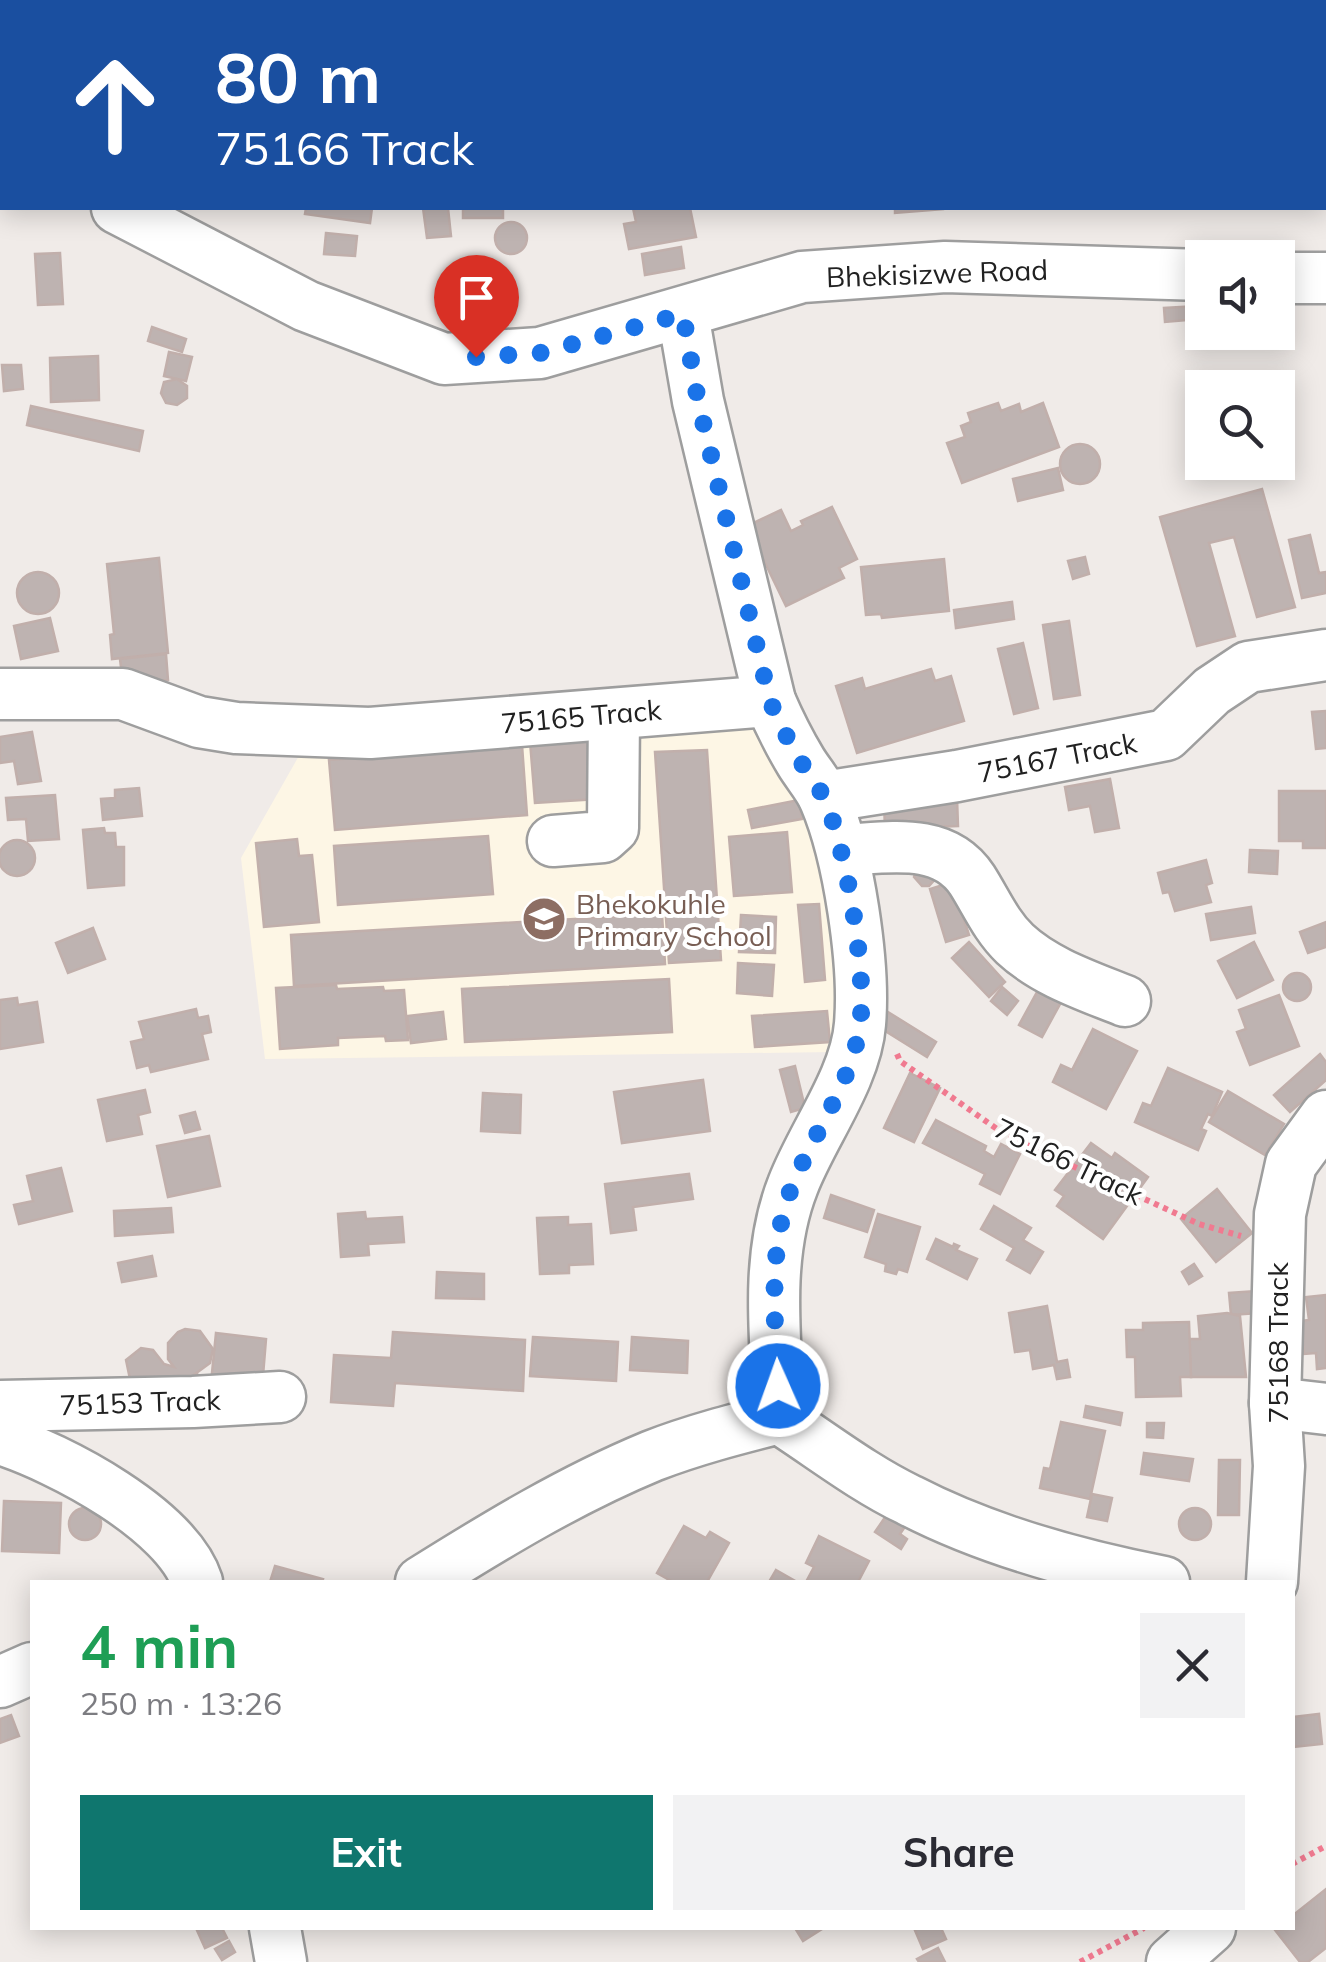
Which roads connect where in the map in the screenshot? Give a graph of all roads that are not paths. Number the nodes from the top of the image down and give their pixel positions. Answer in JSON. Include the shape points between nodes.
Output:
{"nodes":[{"id":1,"x":135,"y":211,"type":"edge"},
{"id":2,"x":1185,"y":274,"type":"edge"},
{"id":3,"x":1295,"y":278,"type":"edge"},
{"id":4,"x":1326,"y":278,"type":"edge"},
{"id":5,"x":683,"y":314,"type":"junction"},
{"id":6,"x":1326,"y":655,"type":"edge"},
{"id":7,"x":0,"y":694,"type":"edge"},
{"id":8,"x":770,"y":701,"type":"junction"},
{"id":9,"x":614,"y":714,"type":"junction"},
{"id":10,"x":824,"y":797,"type":"junction"},
{"id":11,"x":553,"y":841,"type":"dead end"},
{"id":12,"x":843,"y":850,"type":"junction"},
{"id":13,"x":1125,"y":1001,"type":"dead end"},
{"id":14,"x":1326,"y":1116,"type":"edge"},
{"id":15,"x":280,"y":1396,"type":"dead end"},
{"id":16,"x":1275,"y":1404,"type":"junction"},
{"id":17,"x":0,"y":1406,"type":"edge"},
{"id":18,"x":1326,"y":1409,"type":"edge"},
{"id":19,"x":779,"y":1418,"type":"junction"},
{"id":20,"x":0,"y":1439,"type":"edge"},
{"id":21,"x":196,"y":1580,"type":"edge"},
{"id":22,"x":425,"y":1580,"type":"edge"},
{"id":23,"x":1154,"y":1580,"type":"edge"},
{"id":24,"x":1272,"y":1580,"type":"edge"},
{"id":25,"x":30,"y":1669,"type":"edge"},
{"id":26,"x":0,"y":1682,"type":"edge"},
{"id":27,"x":275,"y":1930,"type":"edge"},
{"id":28,"x":1208,"y":1930,"type":"edge"},
{"id":29,"x":281,"y":1962,"type":"edge"},
{"id":30,"x":1172,"y":1962,"type":"edge"}],
"edges":[{"from":1,"to":5,"type":"street","name":"Bhekisizwe Road","via":[[306,306],[444,359],[540,353]]},
{"from":2,"to":5,"type":"street","name":"Bhekisizwe Road","via":[[946,267],[802,277]]},
{"from":3,"to":4,"type":"street"},
{"from":5,"to":8,"type":"street"},
{"from":6,"to":10,"type":"street","name":"75167 Track","via":[[1248,667],[1166,735]]},
{"from":7,"to":9,"type":"street","name":"75165 Track","via":[[122,694],[236,728],[370,733]]},
{"from":8,"to":9,"type":"street","name":"75165 Track"},
{"from":8,"to":10,"type":"street"},
{"from":9,"to":11,"type":"street","via":[[614,828],[603,837]]},
{"from":10,"to":12,"type":"street"},
{"from":12,"to":13,"type":"street","via":[[900,846],[948,857],[969,875],[1019,949]]},
{"from":12,"to":19,"type":"street","via":[[860,1028],[782,1220],[774,1290]]},
{"from":14,"to":16,"type":"street","name":"75168 Track","via":[[1291,1164],[1276,1246]]},
{"from":15,"to":17,"type":"street","name":"75153 Track"},
{"from":16,"to":18,"type":"street"},
{"from":16,"to":24,"type":"street","name":"75168 Track","via":[[1280,1466]]},
{"from":19,"to":22,"type":"street","via":[[640,1462],[516,1522]]},
{"from":19,"to":23,"type":"street","via":[[905,1499],[964,1526],[1091,1568]]},
{"from":20,"to":21,"type":"street","via":[[142,1514],[170,1538]]},
{"from":25,"to":26,"type":"street"},
{"from":27,"to":29,"type":"street"},
{"from":28,"to":30,"type":"street"}]}
